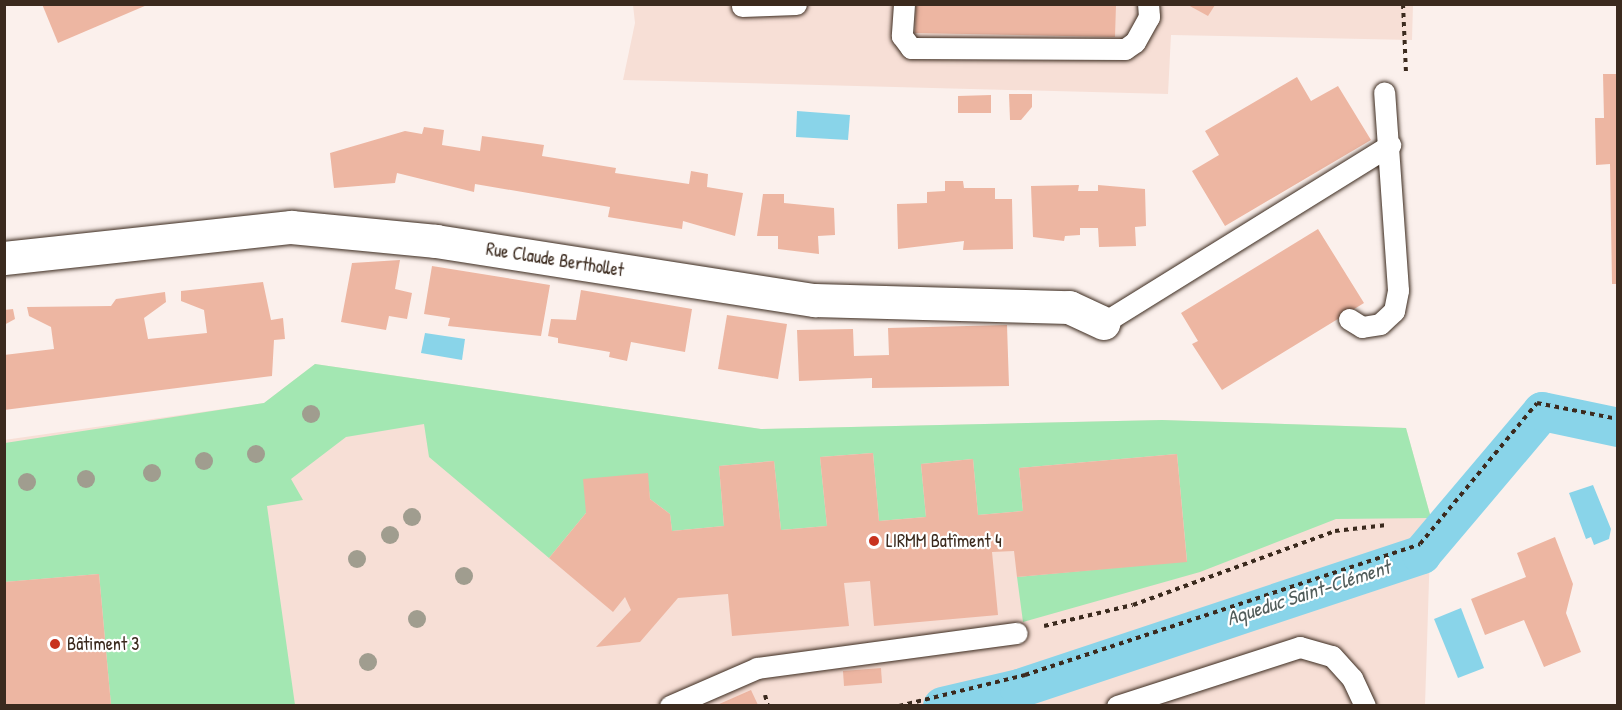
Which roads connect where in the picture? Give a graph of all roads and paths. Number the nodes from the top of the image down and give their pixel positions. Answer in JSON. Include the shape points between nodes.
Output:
{"nodes":[{"id":1,"x":796,"y":4,"type":"edge"},
{"id":2,"x":904,"y":4,"type":"edge"},
{"id":3,"x":1148,"y":4,"type":"edge"},
{"id":4,"x":742,"y":6,"type":"edge"},
{"id":5,"x":1384,"y":92,"type":"dead end"},
{"id":6,"x":1390,"y":146,"type":"junction"},
{"id":7,"x":4,"y":258,"type":"edge"},
{"id":8,"x":1349,"y":319,"type":"dead end"},
{"id":9,"x":1103,"y":323,"type":"joint"},
{"id":10,"x":1617,"y":419,"type":"edge"},
{"id":11,"x":1387,"y":525,"type":"dead end"},
{"id":12,"x":1017,"y":633,"type":"joint"},
{"id":13,"x":670,"y":705,"type":"edge"},
{"id":14,"x":899,"y":705,"type":"edge"},
{"id":15,"x":1117,"y":705,"type":"edge"},
{"id":16,"x":1365,"y":705,"type":"edge"}],
"edges":[{"from":1,"to":4,"type":"lane"},
{"from":2,"to":3,"type":"lane","via":[[902,36],[911,48],[1125,49],[1135,42],[1149,17]]},
{"from":5,"to":6,"type":"lane"},
{"from":6,"to":8,"type":"lane","via":[[1399,256],[1394,311],[1371,327]]},
{"from":6,"to":9,"type":"lane"},
{"from":7,"to":9,"type":"street","name":"Rue Claude Berthollet","via":[[291,227],[436,241],[814,300],[1069,308]]},
{"from":10,"to":14,"type":"path","via":[[1537,403],[1420,544],[1025,675]]},
{"from":11,"to":12,"type":"path","via":[[1335,531],[1133,605]]},
{"from":12,"to":13,"type":"lane","via":[[757,668]]},
{"from":15,"to":16,"type":"lane","via":[[1300,647],[1332,656],[1352,678]]}]}
